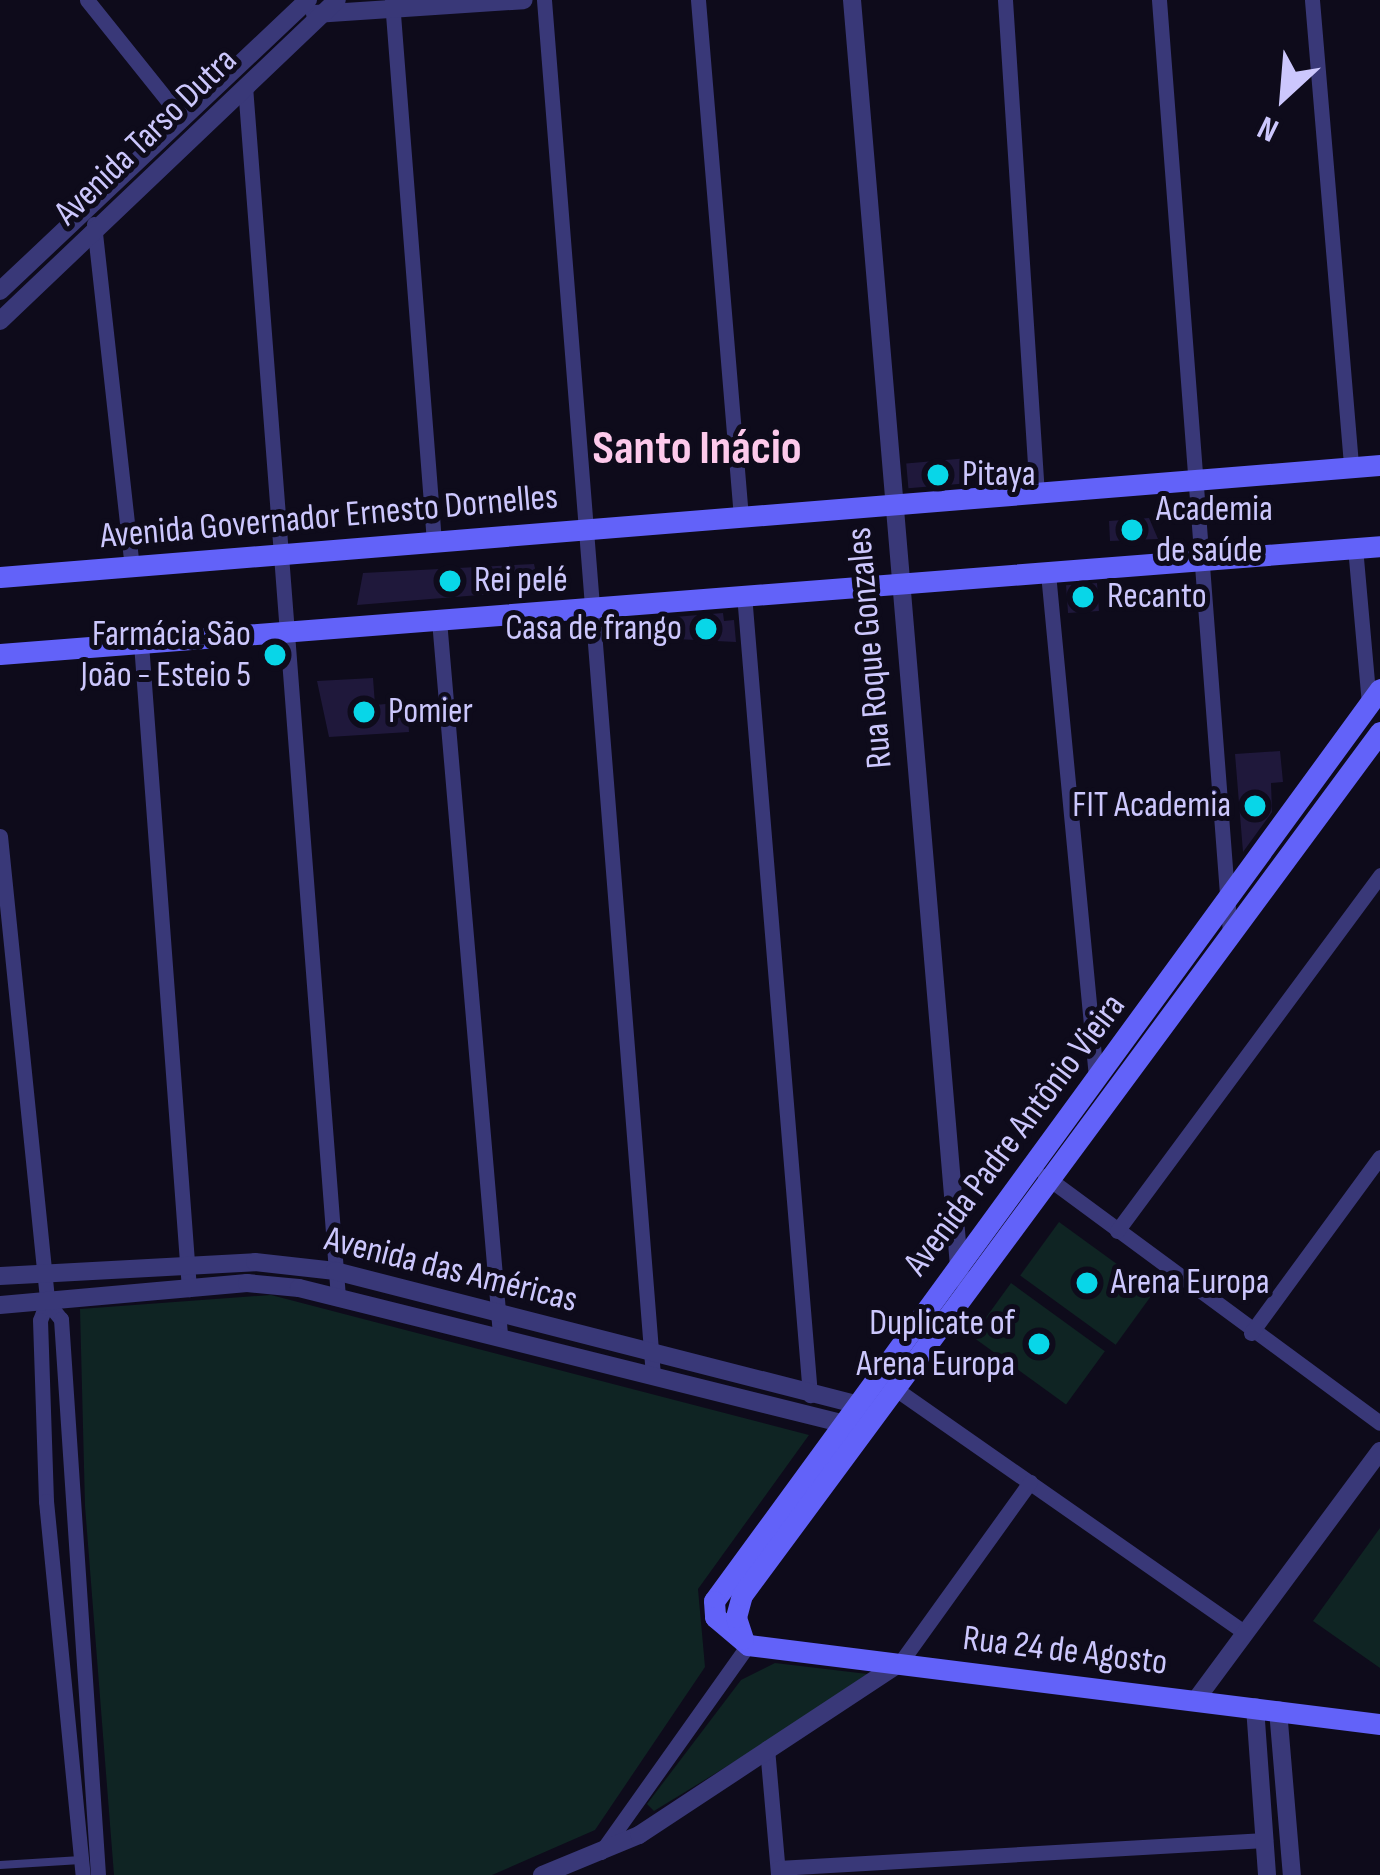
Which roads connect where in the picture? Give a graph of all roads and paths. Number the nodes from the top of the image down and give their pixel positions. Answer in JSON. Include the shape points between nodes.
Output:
{"nodes":[{"id":1,"x":87,"y":0,"type":"edge"},
{"id":2,"x":337,"y":0,"type":"edge"},
{"id":3,"x":524,"y":0,"type":"edge"},
{"id":4,"x":544,"y":0,"type":"edge"},
{"id":5,"x":698,"y":0,"type":"edge"},
{"id":6,"x":852,"y":0,"type":"edge"},
{"id":7,"x":1005,"y":0,"type":"edge"},
{"id":8,"x":1160,"y":0,"type":"edge"},
{"id":9,"x":1312,"y":0,"type":"edge"},
{"id":10,"x":308,"y":6,"type":"edge"},
{"id":11,"x":393,"y":6,"type":"edge"},
{"id":12,"x":245,"y":86,"type":"junction"},
{"id":13,"x":180,"y":116,"type":"junction"},
{"id":14,"x":82,"y":210,"type":"junction"},
{"id":15,"x":98,"y":229,"type":"junction"},
{"id":16,"x":0,"y":291,"type":"edge"},
{"id":17,"x":0,"y":321,"type":"edge"},
{"id":18,"x":1380,"y":465,"type":"edge"},
{"id":19,"x":1351,"y":468,"type":"junction"},
{"id":20,"x":1196,"y":479,"type":"junction"},
{"id":21,"x":1037,"y":495,"type":"junction"},
{"id":22,"x":892,"y":507,"type":"junction"},
{"id":23,"x":741,"y":518,"type":"junction"},
{"id":24,"x":588,"y":530,"type":"junction"},
{"id":25,"x":434,"y":542,"type":"junction"},
{"id":26,"x":1380,"y":546,"type":"edge"},
{"id":27,"x":1355,"y":547,"type":"junction"},
{"id":28,"x":283,"y":554,"type":"junction"},
{"id":29,"x":1199,"y":559,"type":"junction"},
{"id":30,"x":132,"y":566,"type":"junction"},
{"id":31,"x":1048,"y":573,"type":"junction"},
{"id":32,"x":0,"y":578,"type":"edge"},
{"id":33,"x":897,"y":581,"type":"junction"},
{"id":34,"x":744,"y":593,"type":"junction"},
{"id":35,"x":594,"y":606,"type":"junction"},
{"id":36,"x":439,"y":620,"type":"junction"},
{"id":37,"x":285,"y":632,"type":"junction"},
{"id":38,"x":141,"y":643,"type":"junction"},
{"id":39,"x":0,"y":654,"type":"edge"},
{"id":40,"x":1375,"y":697,"type":"edge"},
{"id":41,"x":1380,"y":731,"type":"edge"},
{"id":42,"x":0,"y":836,"type":"edge"},
{"id":43,"x":1380,"y":875,"type":"edge"},
{"id":44,"x":1232,"y":900,"type":"junction"},
{"id":45,"x":1230,"y":933,"type":"junction"},
{"id":46,"x":1097,"y":1081,"type":"junction"},
{"id":47,"x":1098,"y":1109,"type":"junction"},
{"id":48,"x":1380,"y":1157,"type":"edge"},
{"id":49,"x":1039,"y":1173,"type":"junction"},
{"id":50,"x":1117,"y":1231,"type":"junction"},
{"id":51,"x":183,"y":1264,"type":"junction"},
{"id":52,"x":334,"y":1271,"type":"junction"},
{"id":53,"x":43,"y":1272,"type":"junction"},
{"id":54,"x":0,"y":1276,"type":"edge"},
{"id":55,"x":961,"y":1279,"type":"junction"},
{"id":56,"x":189,"y":1289,"type":"junction"},
{"id":57,"x":338,"y":1297,"type":"junction"},
{"id":58,"x":46,"y":1302,"type":"junction"},
{"id":59,"x":0,"y":1305,"type":"edge"},
{"id":60,"x":498,"y":1311,"type":"junction"},
{"id":61,"x":1251,"y":1333,"type":"junction"},
{"id":62,"x":500,"y":1335,"type":"junction"},
{"id":63,"x":653,"y":1365,"type":"junction"},
{"id":64,"x":885,"y":1383,"type":"junction"},
{"id":65,"x":811,"y":1395,"type":"junction"},
{"id":66,"x":861,"y":1417,"type":"junction"},
{"id":67,"x":1380,"y":1424,"type":"edge"},
{"id":68,"x":1380,"y":1451,"type":"edge"},
{"id":69,"x":1030,"y":1482,"type":"junction"},
{"id":70,"x":1244,"y":1632,"type":"junction"},
{"id":71,"x":746,"y":1642,"type":"junction"},
{"id":72,"x":900,"y":1664,"type":"junction"},
{"id":73,"x":1196,"y":1701,"type":"junction"},
{"id":74,"x":1267,"y":1709,"type":"junction"},
{"id":75,"x":1380,"y":1724,"type":"edge"},
{"id":76,"x":767,"y":1748,"type":"junction"},
{"id":77,"x":1264,"y":1840,"type":"junction"},
{"id":78,"x":600,"y":1853,"type":"junction"},
{"id":79,"x":0,"y":1865,"type":"edge"},
{"id":80,"x":82,"y":1867,"type":"edge"},
{"id":81,"x":778,"y":1871,"type":"edge"},
{"id":82,"x":98,"y":1875,"type":"edge"},
{"id":83,"x":542,"y":1875,"type":"edge"},
{"id":84,"x":1267,"y":1875,"type":"edge"},
{"id":85,"x":1292,"y":1875,"type":"edge"}],
"edges":[{"from":1,"to":13,"type":"street"},
{"from":2,"to":10,"type":"street","name":"Avenida Tarso Dutra"},
{"from":3,"to":11,"type":"street"},
{"from":4,"to":24,"type":"street"},
{"from":5,"to":23,"type":"street"},
{"from":6,"to":22,"type":"street","name":"Rua Roque Gonzales"},
{"from":7,"to":21,"type":"street"},
{"from":8,"to":20,"type":"street"},
{"from":9,"to":19,"type":"street"},
{"from":10,"to":11,"type":"street"},
{"from":10,"to":12,"type":"street","name":"Avenida Tarso Dutra"},
{"from":10,"to":13,"type":"street","name":"Avenida Tarso Dutra"},
{"from":11,"to":25,"type":"street"},
{"from":12,"to":15,"type":"street","name":"Avenida Tarso Dutra"},
{"from":12,"to":28,"type":"street"},
{"from":13,"to":14,"type":"street","name":"Avenida Tarso Dutra"},
{"from":14,"to":15,"type":"street"},
{"from":14,"to":16,"type":"street","name":"Avenida Tarso Dutra"},
{"from":15,"to":17,"type":"street","name":"Avenida Tarso Dutra"},
{"from":15,"to":30,"type":"street"},
{"from":18,"to":19,"type":"main road","name":"Avenida Governador Ernesto Dornelles"},
{"from":19,"to":20,"type":"main road","name":"Avenida Governador Ernesto Dornelles"},
{"from":20,"to":21,"type":"main road","name":"Avenida Governador Ernesto Dornelles"},
{"from":20,"to":29,"type":"street"},
{"from":21,"to":22,"type":"main road","name":"Avenida Governador Ernesto Dornelles"},
{"from":22,"to":23,"type":"main road","name":"Avenida Governador Ernesto Dornelles"},
{"from":22,"to":33,"type":"street","name":"Rua Roque Gonzales"},
{"from":23,"to":24,"type":"main road","name":"Avenida Governador Ernesto Dornelles"},
{"from":24,"to":25,"type":"main road","name":"Avenida Governador Ernesto Dornelles"},
{"from":24,"to":35,"type":"street"},
{"from":25,"to":28,"type":"main road","name":"Avenida Governador Ernesto Dornelles"},
{"from":26,"to":27,"type":"main road"},
{"from":27,"to":29,"type":"main road"},
{"from":27,"to":40,"type":"street"},
{"from":28,"to":30,"type":"main road","name":"Avenida Governador Ernesto Dornelles"},
{"from":28,"to":37,"type":"street"},
{"from":29,"to":31,"type":"main road"},
{"from":29,"to":44,"type":"street"},
{"from":30,"to":32,"type":"main road","name":"Avenida Governador Ernesto Dornelles"},
{"from":31,"to":33,"type":"main road"},
{"from":31,"to":46,"type":"street"},
{"from":33,"to":34,"type":"main road"},
{"from":33,"to":55,"type":"street","name":"Rua Roque Gonzales"},
{"from":34,"to":35,"type":"main road"},
{"from":34,"to":65,"type":"street"},
{"from":35,"to":36,"type":"main road"},
{"from":35,"to":63,"type":"street"},
{"from":36,"to":37,"type":"main road"},
{"from":36,"to":60,"type":"street"},
{"from":37,"to":38,"type":"main road"},
{"from":37,"to":52,"type":"street"},
{"from":38,"to":39,"type":"main road"},
{"from":38,"to":51,"type":"street"},
{"from":40,"to":44,"type":"main road","name":"Avenida Padre Antônio Vieira"},
{"from":41,"to":45,"type":"main road","name":"Avenida Padre Antônio Vieira"},
{"from":42,"to":53,"type":"street"},
{"from":43,"to":50,"type":"street"},
{"from":44,"to":45,"type":"street"},
{"from":44,"to":46,"type":"main road","name":"Avenida Padre Antônio Vieira"},
{"from":45,"to":47,"type":"main road","name":"Avenida Padre Antônio Vieira"},
{"from":46,"to":47,"type":"street"},
{"from":46,"to":49,"type":"main road","name":"Avenida Padre Antônio Vieira"},
{"from":47,"to":49,"type":"main road","name":"Avenida Padre Antônio Vieira"},
{"from":48,"to":61,"type":"street"},
{"from":49,"to":50,"type":"street"},
{"from":49,"to":55,"type":"main road","name":"Avenida Padre Antônio Vieira"},
{"from":50,"to":61,"type":"street"},
{"from":51,"to":52,"type":"street","name":"Avenida das Américas"},
{"from":51,"to":53,"type":"street","name":"Avenida das Américas"},
{"from":51,"to":56,"type":"street"},
{"from":52,"to":57,"type":"street"},
{"from":52,"to":60,"type":"street","name":"Avenida das Américas"},
{"from":53,"to":54,"type":"street","name":"Avenida das Américas"},
{"from":53,"to":58,"type":"street"},
{"from":55,"to":64,"type":"main road","name":"Avenida Padre Antônio Vieira"},
{"from":56,"to":57,"type":"street","name":"Avenida das Américas","via":[[248,1283]]},
{"from":56,"to":58,"type":"street","name":"Avenida das Américas"},
{"from":57,"to":62,"type":"street","name":"Avenida das Américas"},
{"from":58,"to":59,"type":"street","name":"Avenida das Américas"},
{"from":58,"to":80,"type":"street","via":[[46,1501]]},
{"from":58,"to":82,"type":"street","via":[[61,1319]]},
{"from":60,"to":62,"type":"street"},
{"from":60,"to":63,"type":"street","name":"Avenida das Américas"},
{"from":61,"to":67,"type":"street"},
{"from":62,"to":63,"type":"street","name":"Avenida das Américas"},
{"from":63,"to":65,"type":"street","name":"Avenida das Américas"},
{"from":63,"to":66,"type":"street","name":"Avenida das Américas"},
{"from":64,"to":66,"type":"main road","name":"Avenida Padre Antônio Vieira"},
{"from":64,"to":69,"type":"street"},
{"from":65,"to":66,"type":"street","name":"Avenida das Américas"},
{"from":66,"to":71,"type":"main road","name":"Avenida Padre Antônio Vieira","via":[[714,1601],[715,1617]]},
{"from":68,"to":70,"type":"street"},
{"from":69,"to":70,"type":"street"},
{"from":69,"to":72,"type":"street"},
{"from":70,"to":73,"type":"street"},
{"from":71,"to":72,"type":"main road","name":"Rua 24 de Agosto"},
{"from":71,"to":78,"type":"street"},
{"from":72,"to":73,"type":"main road","name":"Rua 24 de Agosto"},
{"from":72,"to":76,"type":"street"},
{"from":73,"to":74,"type":"main road","name":"Rua 24 de Agosto"},
{"from":74,"to":75,"type":"main road","name":"Rua 24 de Agosto"},
{"from":74,"to":77,"type":"street"},
{"from":74,"to":85,"type":"street"},
{"from":76,"to":78,"type":"street"},
{"from":76,"to":81,"type":"street"},
{"from":77,"to":81,"type":"street"},
{"from":77,"to":84,"type":"street"},
{"from":78,"to":83,"type":"street"},
{"from":79,"to":80,"type":"lane"}]}
